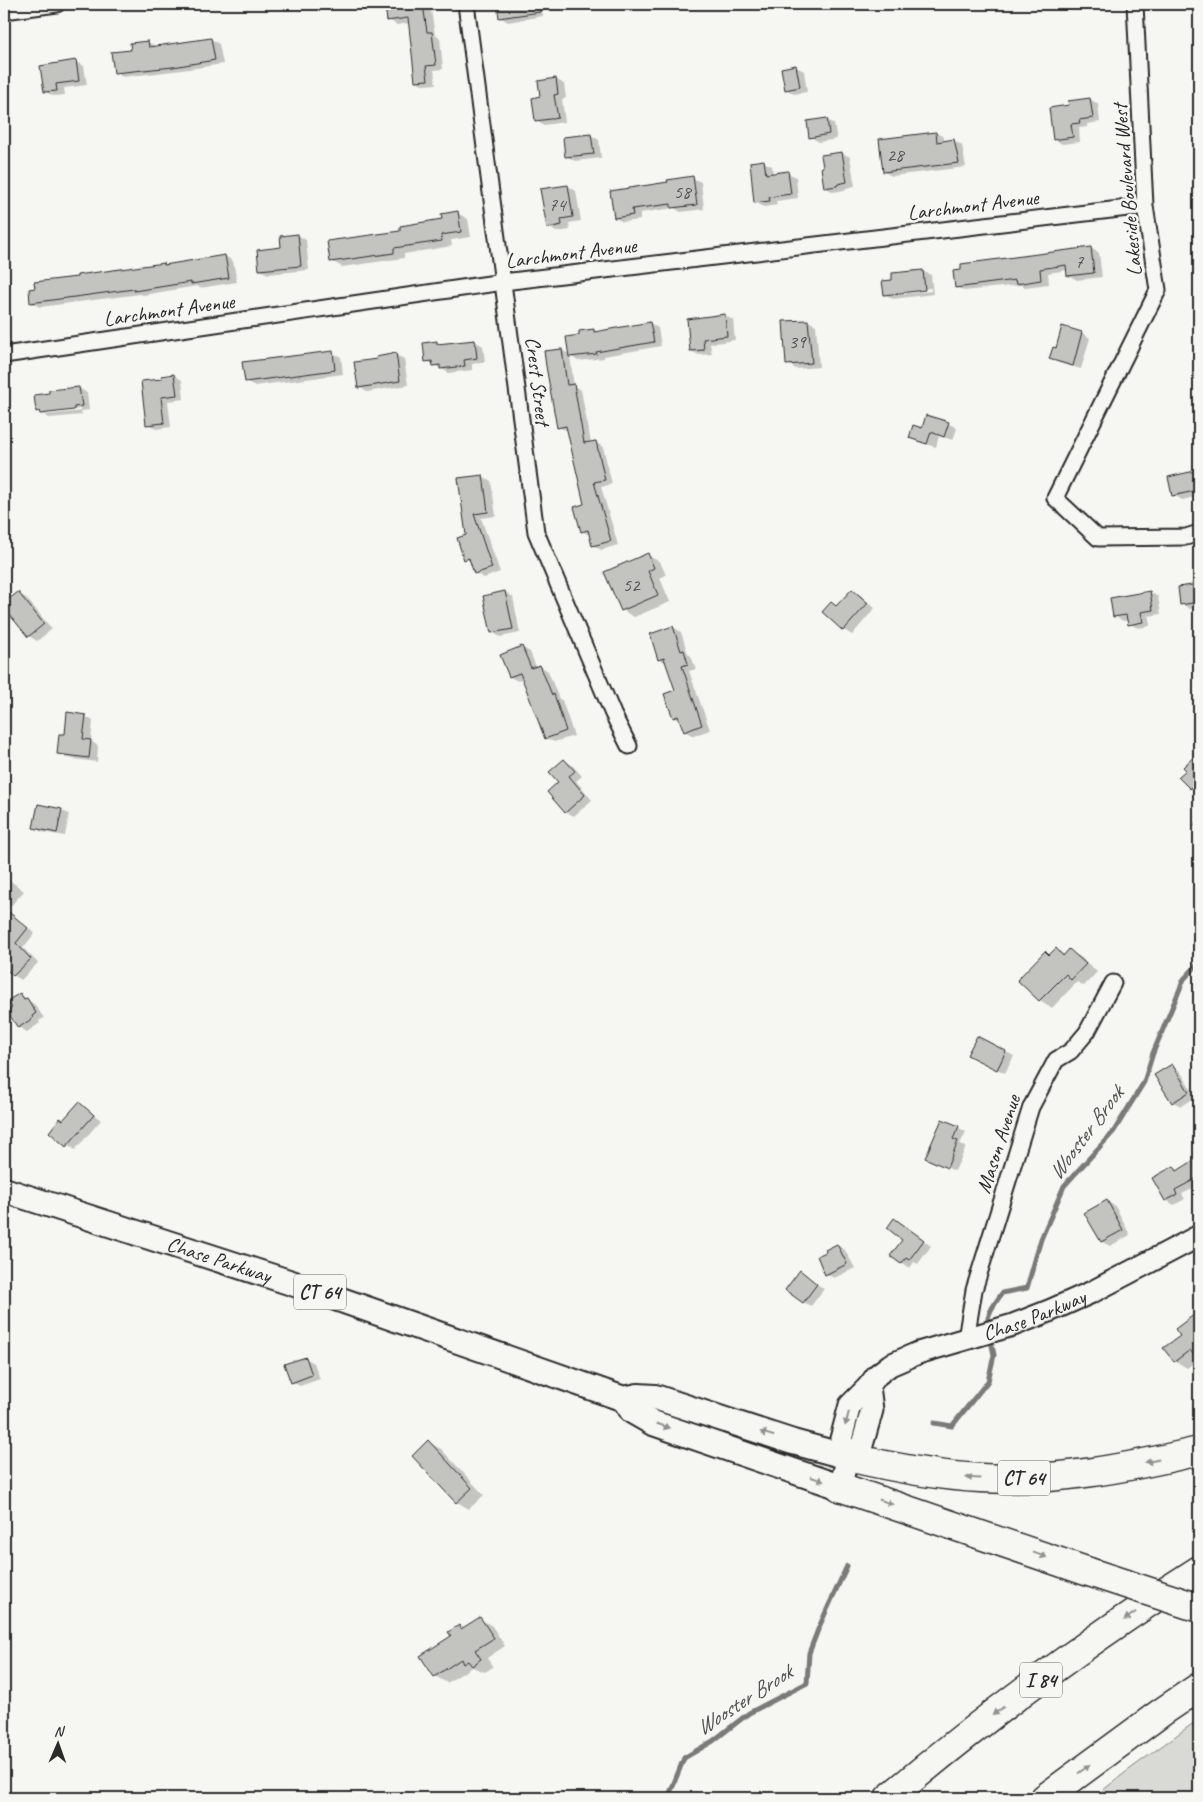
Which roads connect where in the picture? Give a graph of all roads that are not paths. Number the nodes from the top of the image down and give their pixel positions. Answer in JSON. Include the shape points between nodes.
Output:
{"nodes":[{"id":1,"x":57,"y":4,"type":"edge"},
{"id":2,"x":466,"y":4,"type":"edge"},
{"id":3,"x":1135,"y":4,"type":"edge"},
{"id":4,"x":4,"y":11,"type":"edge"},
{"id":5,"x":1145,"y":206,"type":"junction"},
{"id":6,"x":504,"y":282,"type":"junction"},
{"id":7,"x":4,"y":356,"type":"edge"},
{"id":8,"x":1199,"y":533,"type":"edge"},
{"id":9,"x":629,"y":746,"type":"dead end"},
{"id":10,"x":1113,"y":983,"type":"dead end"},
{"id":11,"x":8,"y":1192,"type":"edge"},
{"id":12,"x":1199,"y":1236,"type":"edge"},
{"id":13,"x":982,"y":1334,"type":"junction"},
{"id":14,"x":624,"y":1400,"type":"junction"},
{"id":15,"x":1199,"y":1451,"type":"edge"},
{"id":16,"x":848,"y":1457,"type":"junction"},
{"id":17,"x":840,"y":1486,"type":"junction"},
{"id":18,"x":1199,"y":1570,"type":"edge"},
{"id":19,"x":1199,"y":1608,"type":"edge"},
{"id":20,"x":1199,"y":1687,"type":"edge"},
{"id":21,"x":889,"y":1798,"type":"edge"},
{"id":22,"x":1045,"y":1798,"type":"edge"}],
"edges":[{"from":1,"to":4,"type":"street"},
{"from":2,"to":6,"type":"street","name":"Crest Street"},
{"from":3,"to":5,"type":"street","name":"Lakeside Boulevard West"},
{"from":5,"to":6,"type":"street","name":"Larchmont Avenue"},
{"from":5,"to":8,"type":"street","name":"Lakeside Boulevard West","via":[[1158,290],[1055,498],[1098,538],[1186,537]]},
{"from":6,"to":7,"type":"street","name":"Larchmont Avenue"},
{"from":6,"to":9,"type":"street","name":"Crest Street","via":[[536,532]]},
{"from":10,"to":13,"type":"street","name":"Mason Avenue","via":[[1087,1032],[1072,1051],[1056,1060],[1031,1107],[974,1290]]},
{"from":11,"to":14,"type":"main road","name":"Chase Parkway","number":"CT 64","via":[[304,1287]]},
{"from":12,"to":13,"type":"main road","name":"Chase Parkway","via":[[1069,1303]]},
{"from":13,"to":16,"type":"main road","name":"Chase Parkway","via":[[918,1353],[877,1375],[850,1405],[841,1439]]},
{"from":16,"to":14,"type":"main road","name":"Chase Parkway","number":"CT 64","one_way":true,"via":[[655,1397],[636,1396]]},
{"from":14,"to":17,"type":"main road","name":"Chase Parkway","number":"CT 64","one_way":true,"via":[[634,1412],[653,1423]]},
{"from":15,"to":16,"type":"highway","number":"CT 64","one_way":true,"via":[[1085,1473],[1018,1479],[932,1473]]},
{"from":16,"to":17,"type":"main road","name":"Chase Parkway"},
{"from":17,"to":19,"type":"highway","number":"CT 64","one_way":true,"bridge":true},
{"from":18,"to":21,"type":"highway","number":"I 84","one_way":true,"via":[[1031,1686]]},
{"from":22,"to":20,"type":"highway","one_way":true}]}
